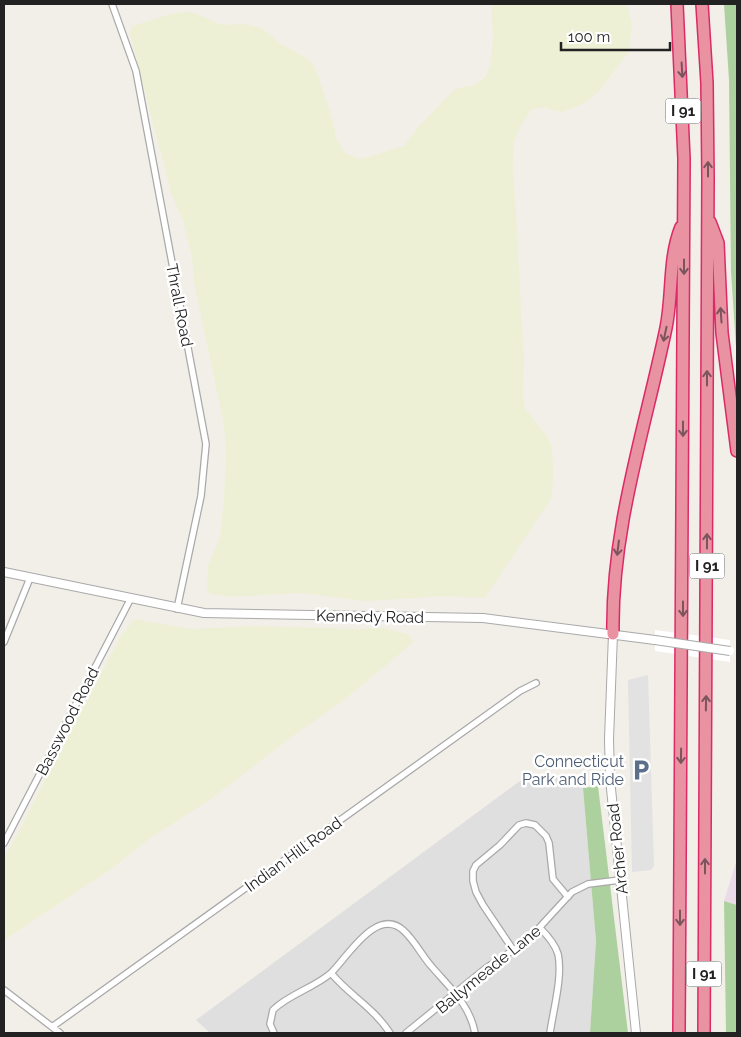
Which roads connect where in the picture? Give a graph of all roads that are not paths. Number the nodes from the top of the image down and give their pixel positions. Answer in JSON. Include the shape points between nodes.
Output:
{"nodes":[{"id":1,"x":112,"y":4,"type":"edge"},
{"id":2,"x":678,"y":4,"type":"edge"},
{"id":3,"x":702,"y":4,"type":"edge"},
{"id":4,"x":684,"y":218,"type":"junction"},
{"id":5,"x":708,"y":218,"type":"junction"},
{"id":6,"x":737,"y":451,"type":"edge"},
{"id":7,"x":4,"y":572,"type":"edge"},
{"id":8,"x":30,"y":578,"type":"junction"},
{"id":9,"x":130,"y":600,"type":"junction"},
{"id":10,"x":178,"y":609,"type":"junction"},
{"id":11,"x":613,"y":634,"type":"junction"},
{"id":12,"x":4,"y":642,"type":"edge"},
{"id":13,"x":734,"y":651,"type":"edge"},
{"id":14,"x":536,"y":683,"type":"dead end"},
{"id":15,"x":4,"y":843,"type":"edge"},
{"id":16,"x":620,"y":880,"type":"junction"},
{"id":17,"x":568,"y":897,"type":"junction"},
{"id":18,"x":540,"y":928,"type":"junction"},
{"id":19,"x":514,"y":951,"type":"junction"},
{"id":20,"x":330,"y":973,"type":"junction"},
{"id":21,"x":4,"y":990,"type":"edge"},
{"id":22,"x":455,"y":995,"type":"junction"},
{"id":23,"x":52,"y":1027,"type":"junction"},
{"id":24,"x":60,"y":1033,"type":"edge"},
{"id":25,"x":274,"y":1033,"type":"edge"},
{"id":26,"x":390,"y":1033,"type":"edge"},
{"id":27,"x":406,"y":1033,"type":"edge"},
{"id":28,"x":475,"y":1033,"type":"edge"},
{"id":29,"x":550,"y":1033,"type":"edge"},
{"id":30,"x":636,"y":1033,"type":"edge"},
{"id":31,"x":679,"y":1033,"type":"edge"},
{"id":32,"x":704,"y":1033,"type":"edge"}],
"edges":[{"from":1,"to":10,"type":"street","name":"Thrall Road","via":[[136,71],[206,444],[201,496]]},
{"from":2,"to":4,"type":"highway","number":"I 91","one_way":true,"via":[[684,114]]},
{"from":5,"to":3,"type":"highway","number":"I 91","one_way":true,"via":[[708,107]]},
{"from":4,"to":11,"type":"highway","one_way":true,"via":[[674,247],[666,326],[623,516],[615,579]]},
{"from":4,"to":31,"type":"highway","number":"I 91","one_way":true},
{"from":6,"to":5,"type":"highway","one_way":true,"via":[[722,333],[718,243]]},
{"from":32,"to":5,"type":"highway","number":"I 91","one_way":true},
{"from":7,"to":8,"type":"street","name":"Kennedy Road"},
{"from":8,"to":9,"type":"street","name":"Kennedy Road"},
{"from":8,"to":12,"type":"street"},
{"from":9,"to":10,"type":"street","name":"Kennedy Road"},
{"from":9,"to":15,"type":"street","name":"Basswood Road"},
{"from":10,"to":11,"type":"street","name":"Kennedy Road","via":[[237,614],[483,618]]},
{"from":11,"to":13,"type":"street","name":"Kennedy Road","bridge":true},
{"from":11,"to":16,"type":"street","name":"Archer Road","via":[[609,759]]},
{"from":14,"to":23,"type":"street","name":"Indian Hill Road","via":[[520,691]]},
{"from":16,"to":17,"type":"street","name":"Ballymeade Lane","via":[[588,884]]},
{"from":16,"to":30,"type":"street","name":"Archer Road"},
{"from":17,"to":18,"type":"street","name":"Ballymeade Lane"},
{"from":17,"to":19,"type":"street","via":[[553,879],[549,843],[535,825],[519,825],[476,865],[473,881],[476,892]]},
{"from":18,"to":19,"type":"street","name":"Ballymeade Lane"},
{"from":18,"to":29,"type":"street","via":[[558,954]]},
{"from":19,"to":22,"type":"street","name":"Ballymeade Lane","via":[[486,968]]},
{"from":20,"to":22,"type":"street","via":[[369,932],[385,924],[397,926],[409,936]]},
{"from":20,"to":25,"type":"street","via":[[273,1010],[270,1024]]},
{"from":20,"to":26,"type":"street","via":[[370,1008]]},
{"from":21,"to":23,"type":"street"},
{"from":22,"to":27,"type":"street","name":"Ballymeade Lane"},
{"from":22,"to":28,"type":"street","via":[[467,1010]]},
{"from":23,"to":24,"type":"street"}]}
